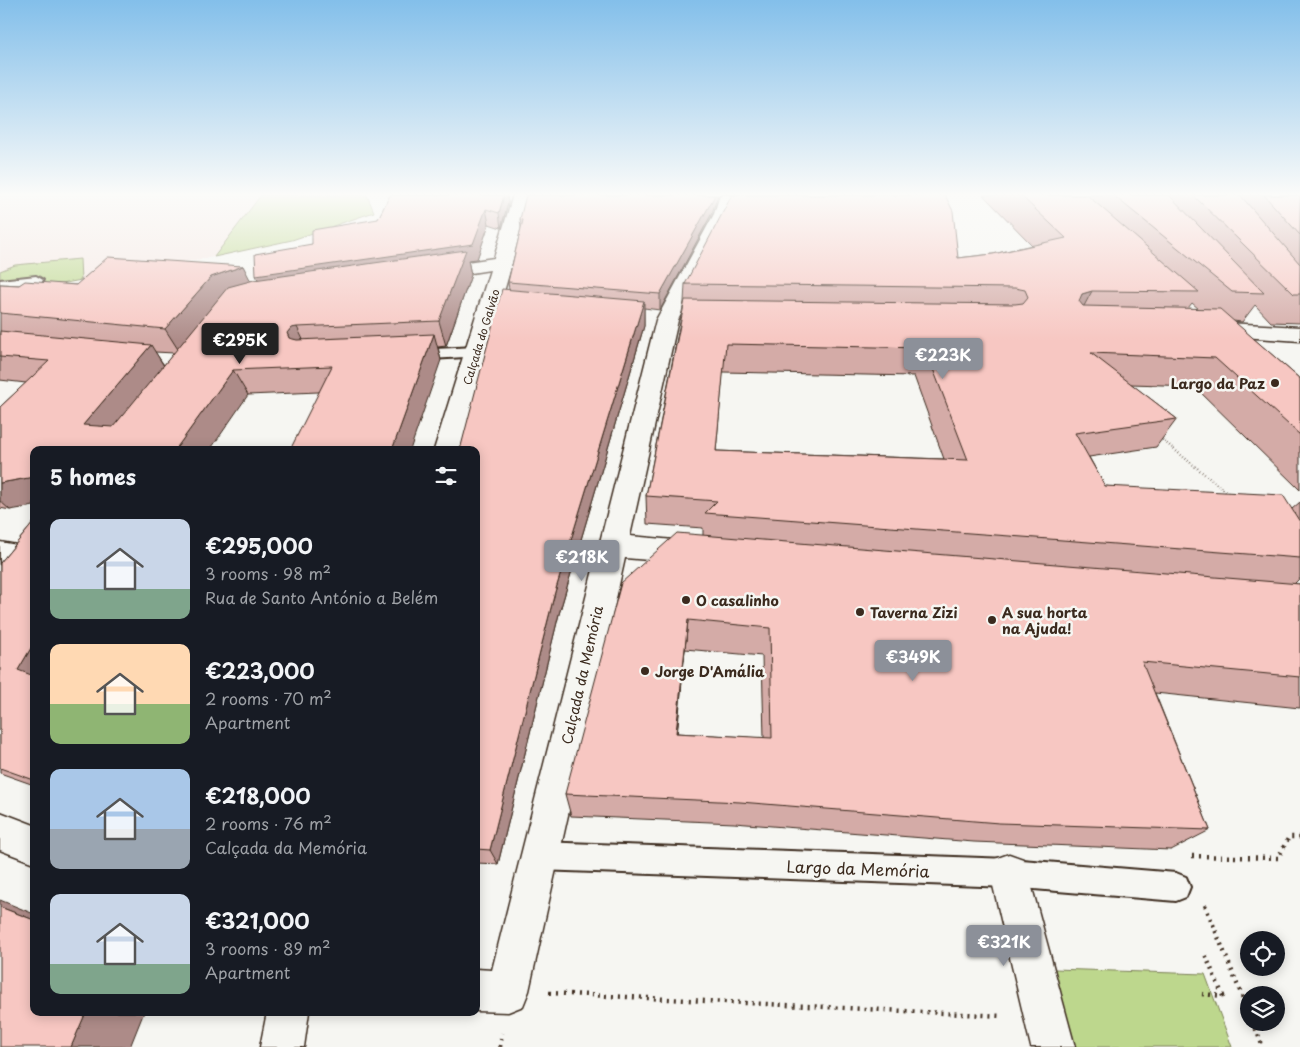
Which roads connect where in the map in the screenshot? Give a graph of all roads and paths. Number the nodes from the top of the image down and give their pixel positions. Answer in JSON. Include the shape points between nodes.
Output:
{"nodes":[{"id":1,"x":507,"y":244,"type":"edge"},
{"id":2,"x":707,"y":244,"type":"edge"},
{"id":3,"x":504,"y":262,"type":"junction"},
{"id":4,"x":417,"y":275,"type":"edge"},
{"id":5,"x":36,"y":280,"type":"edge"},
{"id":6,"x":0,"y":284,"type":"edge"},
{"id":7,"x":490,"y":304,"type":"junction"},
{"id":8,"x":549,"y":310,"type":"edge"},
{"id":9,"x":1246,"y":310,"type":"edge"},
{"id":10,"x":1195,"y":325,"type":"edge"},
{"id":11,"x":1266,"y":332,"type":"junction"},
{"id":12,"x":1300,"y":334,"type":"edge"},
{"id":13,"x":476,"y":352,"type":"junction"},
{"id":14,"x":398,"y":355,"type":"edge"},
{"id":15,"x":1160,"y":437,"type":"edge"},
{"id":16,"x":448,"y":446,"type":"edge"},
{"id":17,"x":1236,"y":499,"type":"edge"},
{"id":18,"x":613,"y":546,"type":"junction"},
{"id":19,"x":0,"y":552,"type":"edge"},
{"id":20,"x":723,"y":555,"type":"edge"},
{"id":21,"x":30,"y":557,"type":"edge"},
{"id":22,"x":30,"y":561,"type":"edge"},
{"id":23,"x":12,"y":582,"type":"edge"},
{"id":24,"x":0,"y":831,"type":"edge"},
{"id":25,"x":1300,"y":837,"type":"edge"},
{"id":26,"x":30,"y":842,"type":"edge"},
{"id":27,"x":1186,"y":855,"type":"edge"},
{"id":28,"x":539,"y":856,"type":"junction"},
{"id":29,"x":1009,"y":873,"type":"junction"},
{"id":30,"x":1176,"y":887,"type":"dead end"},
{"id":31,"x":1210,"y":917,"type":"dead end"},
{"id":32,"x":1204,"y":952,"type":"dead end"},
{"id":33,"x":492,"y":991,"type":"edge"},
{"id":34,"x":1240,"y":991,"type":"edge"},
{"id":35,"x":1202,"y":994,"type":"dead end"},
{"id":36,"x":287,"y":1016,"type":"edge"},
{"id":37,"x":1256,"y":1031,"type":"edge"},
{"id":38,"x":1049,"y":1033,"type":"edge"},
{"id":39,"x":282,"y":1047,"type":"edge"},
{"id":40,"x":1262,"y":1047,"type":"edge"}],
"edges":[{"from":1,"to":3,"type":"street","name":"Calçada do Galvão"},
{"from":2,"to":18,"type":"street","name":"Calçada da Memória","via":[[667,319]]},
{"from":3,"to":4,"type":"street"},
{"from":3,"to":7,"type":"street","name":"Calçada do Galvão"},
{"from":5,"to":6,"type":"lane"},
{"from":7,"to":8,"type":"street"},
{"from":7,"to":13,"type":"street","name":"Calçada do Galvão"},
{"from":9,"to":11,"type":"street"},
{"from":10,"to":11,"type":"street"},
{"from":11,"to":12,"type":"street"},
{"from":13,"to":14,"type":"lane"},
{"from":13,"to":16,"type":"street","name":"Calçada do Galvão"},
{"from":15,"to":17,"type":"path"},
{"from":18,"to":20,"type":"street"},
{"from":18,"to":28,"type":"street","name":"Calçada da Memória"},
{"from":19,"to":21,"type":"street"},
{"from":22,"to":23,"type":"street"},
{"from":24,"to":26,"type":"street"},
{"from":25,"to":27,"type":"path","via":[[1289,837],[1278,858]]},
{"from":28,"to":29,"type":"lane","name":"Largo da Memória"},
{"from":28,"to":33,"type":"street","name":"Calçada da Memória"},
{"from":29,"to":30,"type":"lane","name":"Largo da Memória"},
{"from":29,"to":38,"type":"street"},
{"from":31,"to":34,"type":"path"},
{"from":32,"to":35,"type":"path","via":[[1223,996]]},
{"from":33,"to":38,"type":"path"},
{"from":36,"to":39,"type":"street"},
{"from":37,"to":40,"type":"path"}]}
